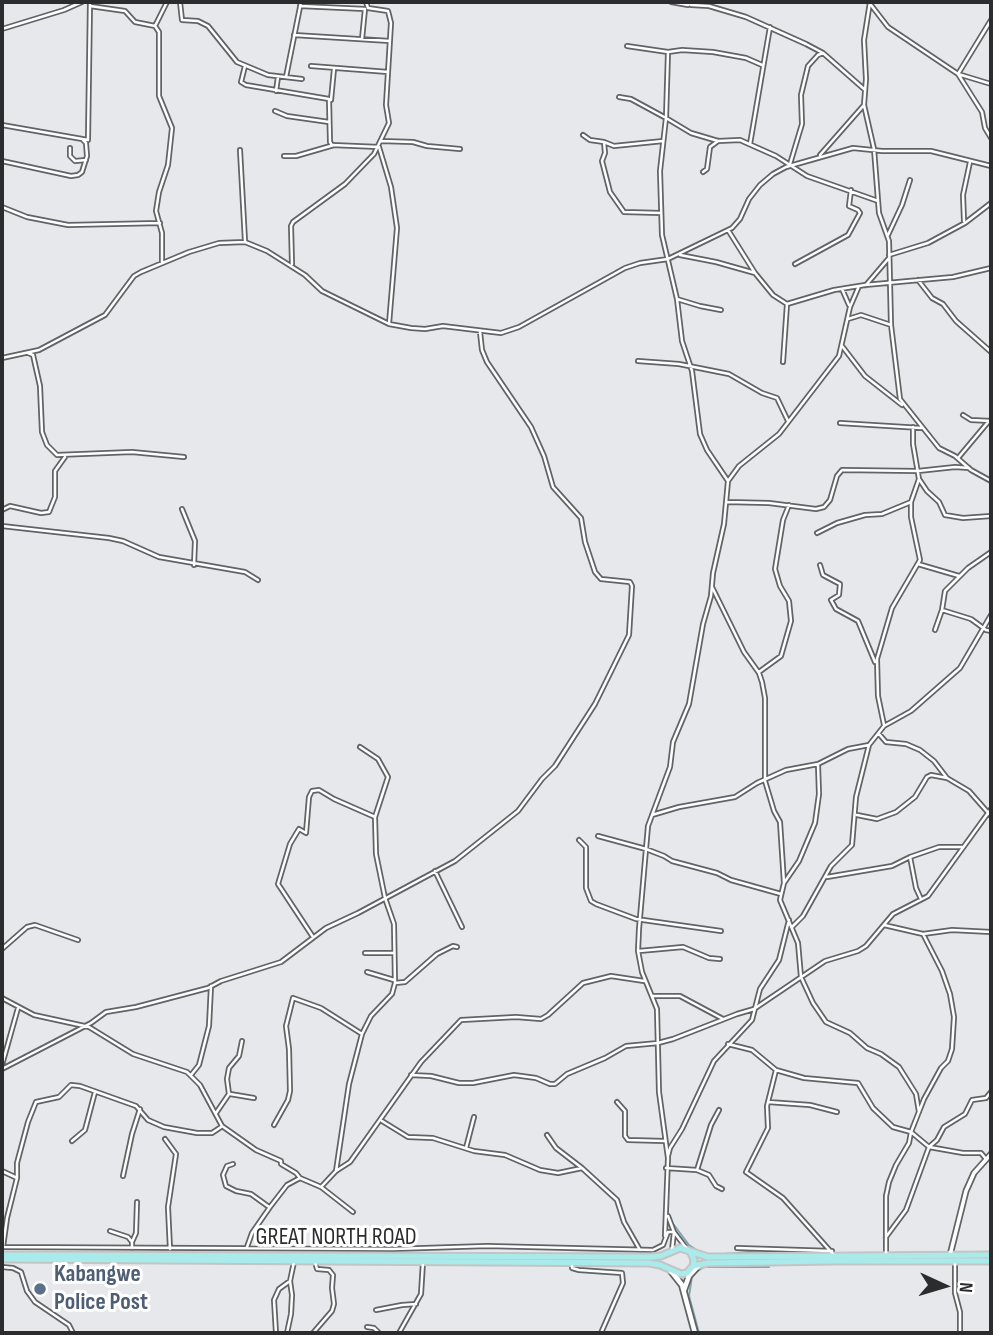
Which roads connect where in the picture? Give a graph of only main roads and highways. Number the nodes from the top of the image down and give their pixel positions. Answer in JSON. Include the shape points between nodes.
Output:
{"nodes":[{"id":1,"x":689,"y":1252,"type":"junction"},
{"id":2,"x":670,"y":1253,"type":"junction"},
{"id":3,"x":991,"y":1255,"type":"edge"},
{"id":4,"x":833,"y":1256,"type":"junction"},
{"id":5,"x":2,"y":1257,"type":"edge"},
{"id":6,"x":951,"y":1259,"type":"junction"},
{"id":7,"x":991,"y":1261,"type":"edge"},
{"id":8,"x":700,"y":1264,"type":"junction"},
{"id":9,"x":692,"y":1267,"type":"junction"},
{"id":10,"x":670,"y":1270,"type":"junction"},
{"id":11,"x":689,"y":1276,"type":"junction"},
{"id":12,"x":684,"y":1291,"type":"junction"},
{"id":13,"x":695,"y":1333,"type":"edge"}],
"edges":[{"from":1,"to":2,"type":"main road","via":[[677,1248]]},
{"from":1,"to":4,"type":"main road","via":[[708,1258]]},
{"from":1,"to":9,"type":"main road","via":[[694,1259]]},
{"from":2,"to":5,"type":"main road","name":"GREAT NORTH ROAD","via":[[650,1257]]},
{"from":2,"to":10,"type":"main road"},
{"from":3,"to":6,"type":"main road"},
{"from":4,"to":6,"type":"main road"},
{"from":4,"to":8,"type":"main road"},
{"from":5,"to":10,"type":"main road","name":"GREAT NORTH ROAD","via":[[654,1263]]},
{"from":6,"to":7,"type":"main road"},
{"from":8,"to":9,"type":"main road"},
{"from":8,"to":11,"type":"main road"},
{"from":9,"to":10,"type":"main road","via":[[681,1274]]},
{"from":9,"to":11,"type":"main road"},
{"from":10,"to":12,"type":"main road"},
{"from":11,"to":12,"type":"main road"},
{"from":12,"to":13,"type":"main road"}]}
